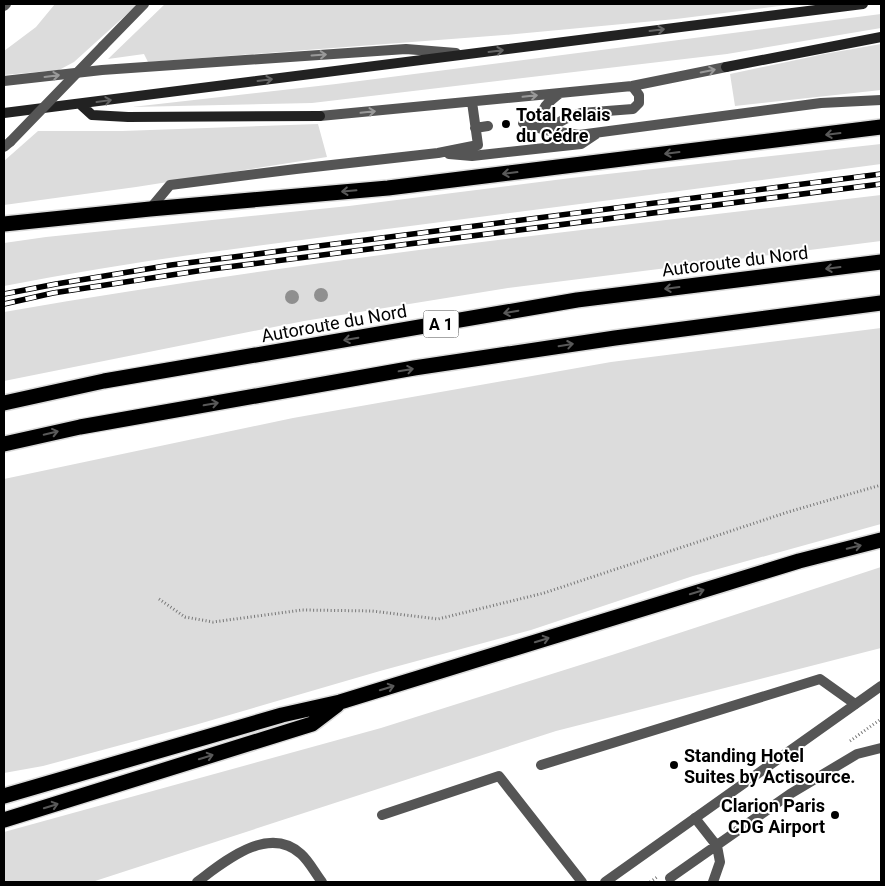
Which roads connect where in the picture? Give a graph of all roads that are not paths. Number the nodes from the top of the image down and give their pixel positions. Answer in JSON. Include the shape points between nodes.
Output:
{"nodes":[{"id":1,"x":144,"y":4,"type":"edge"},
{"id":2,"x":863,"y":4,"type":"edge"},
{"id":3,"x":881,"y":38,"type":"edge"},
{"id":4,"x":471,"y":54,"type":"junction"},
{"id":5,"x":726,"y":67,"type":"joint"},
{"id":6,"x":4,"y":81,"type":"edge"},
{"id":7,"x":632,"y":86,"type":"junction"},
{"id":8,"x":560,"y":93,"type":"junction"},
{"id":9,"x":881,"y":100,"type":"edge"},
{"id":10,"x":472,"y":102,"type":"junction"},
{"id":11,"x":80,"y":104,"type":"junction"},
{"id":12,"x":4,"y":113,"type":"edge"},
{"id":13,"x":320,"y":116,"type":"joint"},
{"id":14,"x":523,"y":122,"type":"dead end"},
{"id":15,"x":488,"y":126,"type":"dead end"},
{"id":16,"x":881,"y":127,"type":"edge"},
{"id":17,"x":475,"y":128,"type":"junction"},
{"id":18,"x":546,"y":130,"type":"junction"},
{"id":19,"x":598,"y":132,"type":"junction"},
{"id":20,"x":7,"y":144,"type":"edge"},
{"id":21,"x":438,"y":152,"type":"junction"},
{"id":22,"x":150,"y":209,"type":"junction"},
{"id":23,"x":4,"y":224,"type":"edge"},
{"id":24,"x":881,"y":262,"type":"edge"},
{"id":25,"x":881,"y":303,"type":"edge"},
{"id":26,"x":4,"y":403,"type":"edge"},
{"id":27,"x":4,"y":444,"type":"edge"},
{"id":28,"x":881,"y":540,"type":"edge"},
{"id":29,"x":880,"y":690,"type":"edge"},
{"id":30,"x":340,"y":702,"type":"junction"},
{"id":31,"x":855,"y":704,"type":"junction"},
{"id":32,"x":881,"y":748,"type":"edge"},
{"id":33,"x":541,"y":765,"type":"dead end"},
{"id":34,"x":4,"y":796,"type":"edge"},
{"id":35,"x":382,"y":815,"type":"dead end"},
{"id":36,"x":696,"y":818,"type":"junction"},
{"id":37,"x":4,"y":820,"type":"edge"},
{"id":38,"x":716,"y":846,"type":"junction"},
{"id":39,"x":670,"y":878,"type":"dead end"},
{"id":40,"x":197,"y":882,"type":"edge"},
{"id":41,"x":322,"y":882,"type":"edge"},
{"id":42,"x":582,"y":882,"type":"edge"},
{"id":43,"x":605,"y":882,"type":"edge"},
{"id":44,"x":712,"y":882,"type":"edge"}],
"edges":[{"from":1,"to":20,"type":"street","bridge":true},
{"from":4,"to":2,"type":"main road","one_way":true},
{"from":3,"to":5,"type":"main road"},
{"from":6,"to":4,"type":"street","one_way":true,"via":[[102,70],[406,49]]},
{"from":11,"to":4,"type":"main road","one_way":true},
{"from":7,"to":5,"type":"street","one_way":true},
{"from":7,"to":8,"type":"street"},
{"from":7,"to":18,"type":"street","via":[[639,95],[639,103],[633,109],[581,113]]},
{"from":10,"to":8,"type":"street","one_way":true},
{"from":8,"to":18,"type":"street","via":[[543,110],[541,118]]},
{"from":9,"to":19,"type":"street","via":[[821,103]]},
{"from":13,"to":10,"type":"street","one_way":true},
{"from":10,"to":17,"type":"street"},
{"from":11,"to":12,"type":"main road"},
{"from":11,"to":13,"type":"main road","via":[[92,115],[128,117]]},
{"from":14,"to":18,"type":"street"},
{"from":15,"to":17,"type":"street"},
{"from":16,"to":22,"type":"highway","one_way":true,"via":[[388,188]]},
{"from":17,"to":21,"type":"street","via":[[478,145]]},
{"from":18,"to":19,"type":"street","via":[[579,135]]},
{"from":19,"to":21,"type":"street","via":[[581,144],[472,156]]},
{"from":21,"to":22,"type":"street","via":[[170,185]]},
{"from":22,"to":23,"type":"highway"},
{"from":24,"to":26,"type":"highway","name":"Autoroute du Nord","number":"A 1","one_way":true,"via":[[577,300],[114,379]]},
{"from":27,"to":25,"type":"highway","number":"A 1","one_way":true,"via":[[80,427],[414,368],[625,336]]},
{"from":30,"to":28,"type":"highway","one_way":true,"via":[[798,561]]},
{"from":29,"to":31,"type":"street"},
{"from":30,"to":34,"type":"highway","via":[[282,715]]},
{"from":37,"to":30,"type":"highway","one_way":true,"via":[[312,724]]},
{"from":31,"to":33,"type":"street","via":[[820,679]]},
{"from":31,"to":36,"type":"street"},
{"from":32,"to":38,"type":"street","via":[[857,754],[790,794]]},
{"from":35,"to":42,"type":"street","via":[[499,776]]},
{"from":36,"to":38,"type":"street"},
{"from":36,"to":43,"type":"street"},
{"from":38,"to":39,"type":"street"},
{"from":38,"to":44,"type":"street","via":[[720,862]]},
{"from":40,"to":41,"type":"street","via":[[232,856],[261,844],[286,844],[301,854]]}]}
